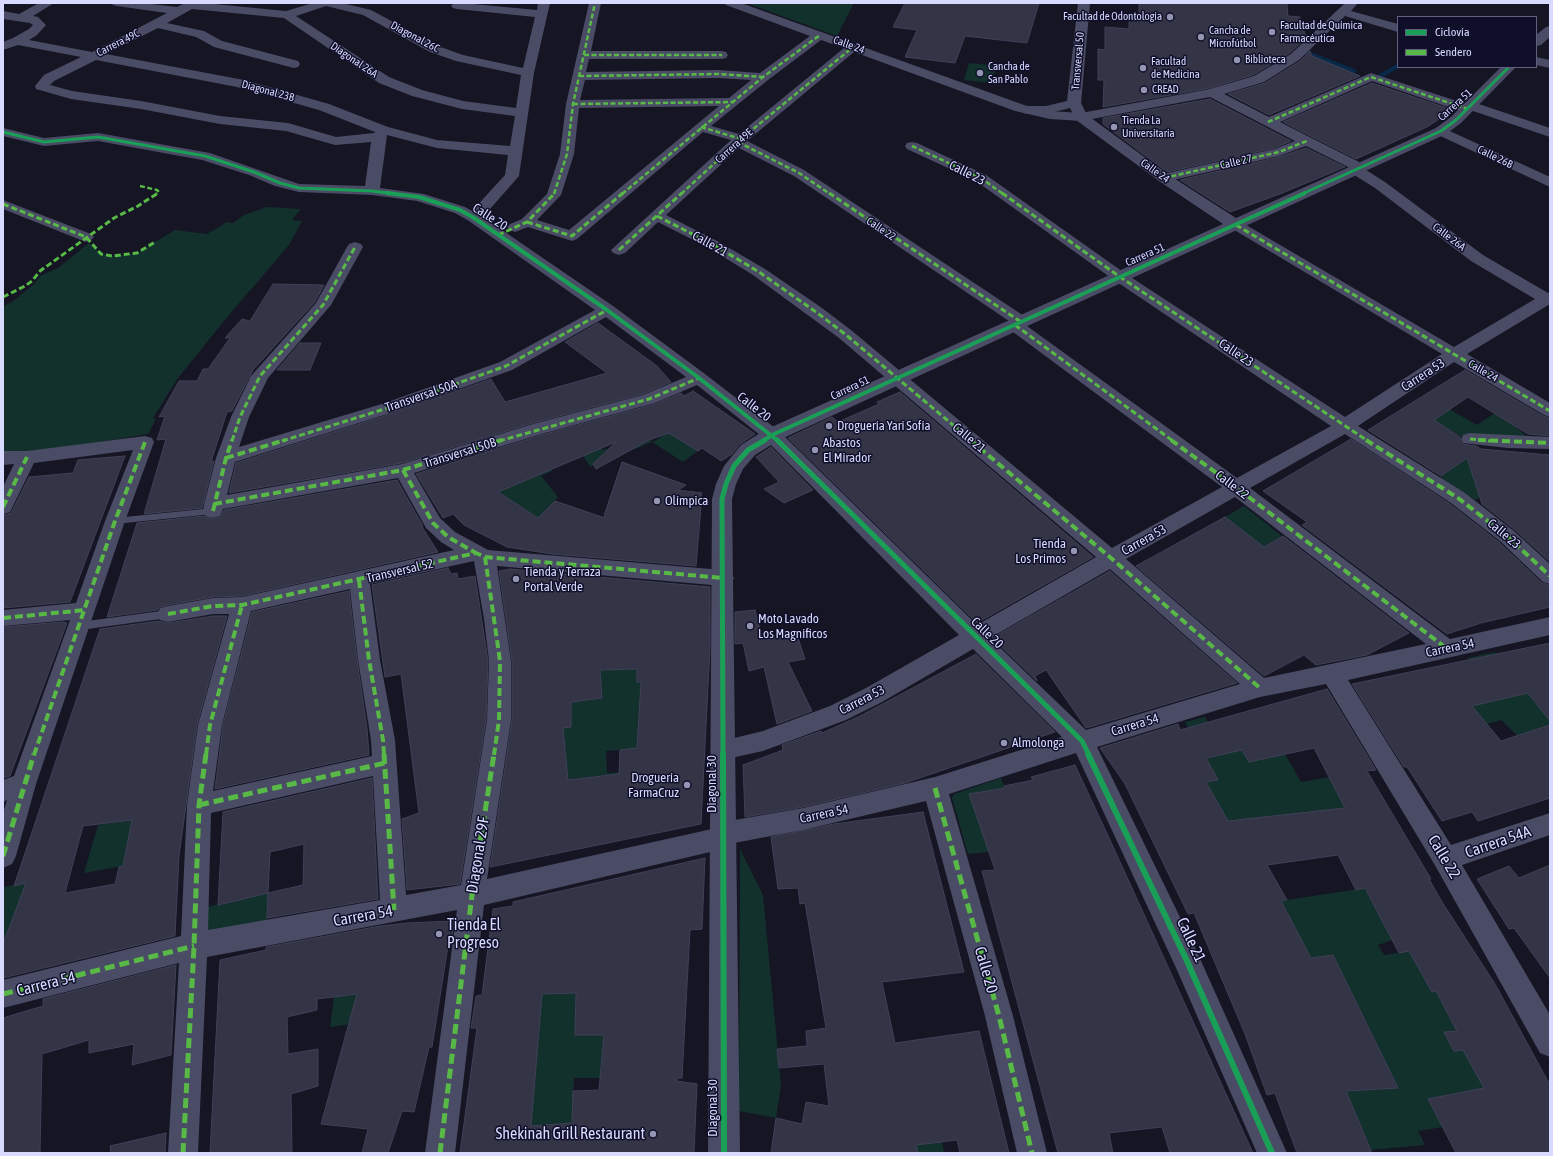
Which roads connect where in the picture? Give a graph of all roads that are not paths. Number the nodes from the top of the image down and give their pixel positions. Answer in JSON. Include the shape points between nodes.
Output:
{"nodes":[{"id":1,"x":48,"y":3,"type":"edge"},
{"id":2,"x":117,"y":3,"type":"edge"},
{"id":3,"x":326,"y":3,"type":"edge"},
{"id":4,"x":377,"y":3,"type":"edge"},
{"id":5,"x":595,"y":3,"type":"edge"},
{"id":6,"x":730,"y":3,"type":"edge"},
{"id":7,"x":1084,"y":3,"type":"edge"},
{"id":8,"x":191,"y":4,"type":"edge"},
{"id":9,"x":458,"y":6,"type":"dead end"},
{"id":10,"x":1347,"y":7,"type":"edge"},
{"id":11,"x":542,"y":8,"type":"edge"},
{"id":12,"x":177,"y":11,"type":"junction"},
{"id":13,"x":367,"y":12,"type":"junction"},
{"id":14,"x":3,"y":15,"type":"edge"},
{"id":15,"x":288,"y":15,"type":"junction"},
{"id":16,"x":21,"y":18,"type":"junction"},
{"id":17,"x":157,"y":24,"type":"junction"},
{"id":18,"x":1397,"y":28,"type":"edge"},
{"id":19,"x":1550,"y":30,"type":"edge"},
{"id":20,"x":820,"y":35,"type":"junction"},
{"id":21,"x":17,"y":41,"type":"junction"},
{"id":22,"x":1537,"y":41,"type":"edge"},
{"id":23,"x":3,"y":46,"type":"edge"},
{"id":24,"x":853,"y":47,"type":"junction"},
{"id":25,"x":584,"y":55,"type":"junction"},
{"id":26,"x":722,"y":55,"type":"dead end"},
{"id":27,"x":92,"y":56,"type":"junction"},
{"id":28,"x":1537,"y":60,"type":"edge"},
{"id":29,"x":294,"y":64,"type":"dead end"},
{"id":30,"x":1550,"y":64,"type":"edge"},
{"id":31,"x":1508,"y":68,"type":"edge"},
{"id":32,"x":528,"y":73,"type":"junction"},
{"id":33,"x":579,"y":76,"type":"junction"},
{"id":34,"x":763,"y":77,"type":"junction"},
{"id":35,"x":1212,"y":93,"type":"junction"},
{"id":36,"x":733,"y":102,"type":"junction"},
{"id":37,"x":1074,"y":103,"type":"junction"},
{"id":38,"x":573,"y":104,"type":"junction"},
{"id":39,"x":1469,"y":107,"type":"junction"},
{"id":40,"x":1028,"y":110,"type":"junction"},
{"id":41,"x":522,"y":112,"type":"junction"},
{"id":42,"x":1081,"y":117,"type":"junction"},
{"id":43,"x":1268,"y":122,"type":"junction"},
{"id":44,"x":701,"y":127,"type":"junction"},
{"id":45,"x":1441,"y":131,"type":"junction"},
{"id":46,"x":3,"y":132,"type":"edge"},
{"id":47,"x":1550,"y":133,"type":"edge"},
{"id":48,"x":381,"y":134,"type":"junction"},
{"id":49,"x":740,"y":140,"type":"junction"},
{"id":50,"x":1307,"y":141,"type":"junction"},
{"id":51,"x":912,"y":146,"type":"dead end"},
{"id":52,"x":516,"y":151,"type":"junction"},
{"id":53,"x":1358,"y":169,"type":"junction"},
{"id":54,"x":1164,"y":178,"type":"junction"},
{"id":55,"x":1550,"y":183,"type":"edge"},
{"id":56,"x":372,"y":191,"type":"junction"},
{"id":57,"x":3,"y":204,"type":"edge"},
{"id":58,"x":657,"y":216,"type":"junction"},
{"id":59,"x":474,"y":218,"type":"junction"},
{"id":60,"x":527,"y":222,"type":"junction"},
{"id":61,"x":1236,"y":225,"type":"junction"},
{"id":62,"x":498,"y":235,"type":"junction"},
{"id":63,"x":86,"y":237,"type":"dead end"},
{"id":64,"x":355,"y":247,"type":"dead end"},
{"id":65,"x":619,"y":250,"type":"dead end"},
{"id":66,"x":1120,"y":277,"type":"junction"},
{"id":67,"x":1548,"y":298,"type":"edge"},
{"id":68,"x":607,"y":310,"type":"junction"},
{"id":69,"x":1018,"y":323,"type":"junction"},
{"id":70,"x":1454,"y":354,"type":"junction"},
{"id":71,"x":898,"y":377,"type":"junction"},
{"id":72,"x":699,"y":378,"type":"junction"},
{"id":73,"x":1550,"y":411,"type":"edge"},
{"id":74,"x":1345,"y":426,"type":"junction"},
{"id":75,"x":772,"y":435,"type":"junction"},
{"id":76,"x":1470,"y":439,"type":"dead end"},
{"id":77,"x":1550,"y":443,"type":"edge"},
{"id":78,"x":27,"y":457,"type":"junction"},
{"id":79,"x":3,"y":458,"type":"edge"},
{"id":80,"x":226,"y":458,"type":"junction"},
{"id":81,"x":403,"y":470,"type":"junction"},
{"id":82,"x":1237,"y":488,"type":"junction"},
{"id":83,"x":3,"y":507,"type":"edge"},
{"id":84,"x":214,"y":508,"type":"junction"},
{"id":85,"x":115,"y":521,"type":"junction"},
{"id":86,"x":480,"y":555,"type":"junction"},
{"id":87,"x":1111,"y":558,"type":"junction"},
{"id":88,"x":1550,"y":576,"type":"edge"},
{"id":89,"x":723,"y":578,"type":"junction"},
{"id":90,"x":360,"y":580,"type":"junction"},
{"id":91,"x":242,"y":604,"type":"junction"},
{"id":92,"x":168,"y":614,"type":"joint"},
{"id":93,"x":3,"y":618,"type":"edge"},
{"id":94,"x":82,"y":618,"type":"junction"},
{"id":95,"x":1550,"y":626,"type":"edge"},
{"id":96,"x":975,"y":637,"type":"junction"},
{"id":97,"x":1446,"y":648,"type":"junction"},
{"id":98,"x":1332,"y":674,"type":"junction"},
{"id":99,"x":1260,"y":688,"type":"junction"},
{"id":100,"x":1082,"y":741,"type":"junction"},
{"id":101,"x":722,"y":750,"type":"junction"},
{"id":102,"x":385,"y":763,"type":"junction"},
{"id":103,"x":13,"y":788,"type":"edge"},
{"id":104,"x":935,"y":788,"type":"junction"},
{"id":105,"x":199,"y":806,"type":"junction"},
{"id":106,"x":1550,"y":824,"type":"edge"},
{"id":107,"x":723,"y":836,"type":"junction"},
{"id":108,"x":3,"y":856,"type":"edge"},
{"id":109,"x":1445,"y":859,"type":"junction"},
{"id":110,"x":472,"y":895,"type":"junction"},
{"id":111,"x":394,"y":910,"type":"junction"},
{"id":112,"x":194,"y":946,"type":"junction"},
{"id":113,"x":3,"y":994,"type":"edge"},
{"id":114,"x":1550,"y":1043,"type":"edge"},
{"id":115,"x":184,"y":1153,"type":"edge"},
{"id":116,"x":440,"y":1153,"type":"edge"},
{"id":117,"x":724,"y":1153,"type":"edge"},
{"id":118,"x":1032,"y":1153,"type":"edge"},
{"id":119,"x":1272,"y":1153,"type":"edge"}],
"edges":[{"from":1,"to":16,"type":"street"},
{"from":2,"to":12,"type":"street"},
{"from":3,"to":13,"type":"street","name":"Diagonal 26C"},
{"from":3,"to":15,"type":"street"},
{"from":4,"to":13,"type":"street"},
{"from":5,"to":25,"type":"street"},
{"from":6,"to":20,"type":"street","name":"Calle 24"},
{"from":7,"to":37,"type":"street","name":"Transversal 50"},
{"from":8,"to":12,"type":"street","name":"Carrera 49C"},
{"from":8,"to":15,"type":"street","name":"Diagonal 26A"},
{"from":9,"to":11,"type":"street"},
{"from":10,"to":18,"type":"street"},
{"from":10,"to":35,"type":"street","via":[[1302,51],[1278,69],[1259,79]]},
{"from":11,"to":32,"type":"street"},
{"from":12,"to":17,"type":"street","name":"Carrera 49C"},
{"from":13,"to":32,"type":"street","name":"Diagonal 26C","via":[[434,49],[460,58]]},
{"from":14,"to":16,"type":"street"},
{"from":15,"to":41,"type":"street","name":"Diagonal 26A","via":[[384,80],[462,105]]},
{"from":16,"to":21,"type":"street","via":[[34,20],[40,25]]},
{"from":17,"to":27,"type":"street","name":"Carrera 49C"},
{"from":17,"to":29,"type":"street","via":[[200,34],[218,44]]},
{"from":19,"to":22,"type":"street"},
{"from":20,"to":24,"type":"street","name":"Calle 24"},
{"from":20,"to":34,"type":"street"},
{"from":21,"to":23,"type":"street"},
{"from":21,"to":27,"type":"street","name":"Diagonal 23B"},
{"from":24,"to":40,"type":"street","name":"Calle 24"},
{"from":24,"to":49,"type":"street","name":"Carrera 49E"},
{"from":25,"to":26,"type":"street"},
{"from":25,"to":33,"type":"street"},
{"from":27,"to":48,"type":"street","name":"Diagonal 23B","via":[[239,83],[324,107]]},
{"from":27,"to":48,"type":"street","name":"Carrera 49C","via":[[41,86],[71,95],[177,113],[288,127],[335,141]]},
{"from":28,"to":30,"type":"street"},
{"from":31,"to":39,"type":"street","name":"Carrera 51"},
{"from":32,"to":41,"type":"street"},
{"from":33,"to":34,"type":"street","via":[[718,74]]},
{"from":33,"to":38,"type":"street"},
{"from":34,"to":36,"type":"street"},
{"from":35,"to":42,"type":"street"},
{"from":35,"to":43,"type":"street","name":"Calle 26A"},
{"from":36,"to":38,"type":"street"},
{"from":36,"to":44,"type":"street"},
{"from":37,"to":40,"type":"street","via":[[1057,108]]},
{"from":37,"to":42,"type":"street","name":"Transversal 50"},
{"from":38,"to":60,"type":"street","via":[[567,154],[554,195]]},
{"from":39,"to":43,"type":"street","via":[[1371,77]]},
{"from":39,"to":45,"type":"street","name":"Carrera 51"},
{"from":39,"to":47,"type":"street"},
{"from":40,"to":42,"type":"street","name":"Calle 24","via":[[1050,115]]},
{"from":41,"to":52,"type":"street"},
{"from":42,"to":54,"type":"street","name":"Calle 24"},
{"from":43,"to":50,"type":"street","name":"Calle 26A"},
{"from":44,"to":49,"type":"street","name":"Calle 22"},
{"from":44,"to":60,"type":"street","via":[[572,236]]},
{"from":45,"to":53,"type":"street","name":"Carrera 51"},
{"from":45,"to":55,"type":"street","name":"Calle 26B"},
{"from":46,"to":56,"type":"street","name":"Calle 20","via":[[44,142],[98,137],[205,156],[299,188]]},
{"from":48,"to":52,"type":"street","name":"Diagonal 23B","via":[[437,144]]},
{"from":48,"to":56,"type":"street"},
{"from":49,"to":58,"type":"street","name":"Carrera 49E"},
{"from":49,"to":69,"type":"street","name":"Calle 22","via":[[798,173]]},
{"from":50,"to":53,"type":"street","name":"Calle 26A"},
{"from":50,"to":54,"type":"street","name":"Calle 27","via":[[1280,152]]},
{"from":51,"to":66,"type":"street","name":"Calle 23","via":[[981,178]]},
{"from":52,"to":59,"type":"street","via":[[512,176]]},
{"from":53,"to":61,"type":"street","name":"Carrera 51"},
{"from":53,"to":67,"type":"street","name":"Calle 26A","via":[[1477,258]]},
{"from":54,"to":61,"type":"street","name":"Calle 24"},
{"from":56,"to":59,"type":"street","name":"Calle 20","via":[[419,197],[460,210]]},
{"from":57,"to":63,"type":"street"},
{"from":58,"to":65,"type":"street","name":"Carrera 49E"},
{"from":58,"to":71,"type":"street","name":"Calle 21","via":[[759,272],[816,312]]},
{"from":59,"to":62,"type":"street","name":"Calle 20"},
{"from":60,"to":62,"type":"street"},
{"from":61,"to":66,"type":"street","name":"Carrera 51"},
{"from":61,"to":70,"type":"street","name":"Calle 24"},
{"from":62,"to":68,"type":"street","name":"Calle 20"},
{"from":64,"to":80,"type":"street","via":[[323,304],[260,376],[240,418]]},
{"from":66,"to":69,"type":"street","name":"Carrera 51"},
{"from":66,"to":74,"type":"street","name":"Calle 23"},
{"from":67,"to":70,"type":"street","name":"Carrera 53"},
{"from":68,"to":72,"type":"street","name":"Calle 20"},
{"from":68,"to":80,"type":"street","name":"Transversal 50A","via":[[506,366],[391,407]]},
{"from":69,"to":71,"type":"street","name":"Carrera 51"},
{"from":69,"to":82,"type":"street","name":"Calle 22"},
{"from":70,"to":73,"type":"street","name":"Calle 24"},
{"from":70,"to":74,"type":"street","name":"Carrera 53"},
{"from":71,"to":75,"type":"street","name":"Carrera 51"},
{"from":71,"to":87,"type":"street","name":"Calle 21"},
{"from":72,"to":75,"type":"street","name":"Calle 20"},
{"from":72,"to":81,"type":"street","name":"Transversal 50B","via":[[649,399],[540,428]]},
{"from":74,"to":82,"type":"street","name":"Carrera 53"},
{"from":74,"to":88,"type":"street","name":"Calle 23","via":[[1485,518]]},
{"from":75,"to":89,"type":"street","name":"Diagonal 30","via":[[748,450],[734,466],[726,484],[722,499]]},
{"from":75,"to":96,"type":"street","name":"Calle 20"},
{"from":76,"to":77,"type":"street"},
{"from":78,"to":79,"type":"street"},
{"from":78,"to":83,"type":"street"},
{"from":78,"to":85,"type":"street","via":[[145,442]]},
{"from":80,"to":84,"type":"street"},
{"from":81,"to":84,"type":"street","name":"Transversal 50B"},
{"from":81,"to":86,"type":"street","via":[[432,522],[448,537]]},
{"from":82,"to":87,"type":"street","name":"Carrera 53"},
{"from":82,"to":97,"type":"street","name":"Calle 22"},
{"from":84,"to":85,"type":"lane","name":"Transversal 50B"},
{"from":85,"to":94,"type":"street"},
{"from":86,"to":89,"type":"street","name":"Transversal 52"},
{"from":86,"to":90,"type":"street","name":"Transversal 52"},
{"from":86,"to":110,"type":"street","name":"Diagonal 29F","via":[[495,619],[500,661],[499,720]]},
{"from":87,"to":96,"type":"street","name":"Carrera 53"},
{"from":87,"to":99,"type":"street","name":"Calle 21"},
{"from":89,"to":101,"type":"street","name":"Diagonal 30"},
{"from":90,"to":91,"type":"street","name":"Transversal 52"},
{"from":90,"to":102,"type":"street"},
{"from":91,"to":92,"type":"street","name":"Transversal 52"},
{"from":91,"to":105,"type":"street","via":[[210,725]]},
{"from":92,"to":94,"type":"lane","name":"Transversal 52"},
{"from":93,"to":94,"type":"street","name":"Transversal 52"},
{"from":94,"to":103,"type":"street"},
{"from":95,"to":97,"type":"street","name":"Carrera 54"},
{"from":96,"to":100,"type":"street","name":"Calle 20"},
{"from":96,"to":101,"type":"street","name":"Carrera 53","via":[[874,696],[838,713],[763,741]]},
{"from":97,"to":98,"type":"street","name":"Carrera 54"},
{"from":98,"to":99,"type":"street","name":"Carrera 54"},
{"from":98,"to":109,"type":"street","name":"Calle 22"},
{"from":99,"to":100,"type":"street","name":"Carrera 54"},
{"from":100,"to":104,"type":"street","name":"Carrera 54"},
{"from":100,"to":119,"type":"street","name":"Calle 21","via":[[1187,961]]},
{"from":101,"to":107,"type":"street","name":"Diagonal 30"},
{"from":102,"to":105,"type":"street"},
{"from":102,"to":111,"type":"street"},
{"from":103,"to":108,"type":"street"},
{"from":104,"to":107,"type":"street","name":"Carrera 54"},
{"from":104,"to":118,"type":"street","name":"Calle 20","via":[[999,1016]]},
{"from":105,"to":112,"type":"street"},
{"from":106,"to":109,"type":"street","name":"Carrera 54A"},
{"from":107,"to":110,"type":"street","name":"Carrera 54"},
{"from":107,"to":117,"type":"street","name":"Diagonal 30"},
{"from":109,"to":114,"type":"street","name":"Calle 22"},
{"from":110,"to":111,"type":"street","name":"Carrera 54"},
{"from":110,"to":116,"type":"street","name":"Diagonal 29F"},
{"from":111,"to":112,"type":"street","name":"Carrera 54"},
{"from":112,"to":113,"type":"street","name":"Carrera 54"},
{"from":112,"to":115,"type":"street"}]}
